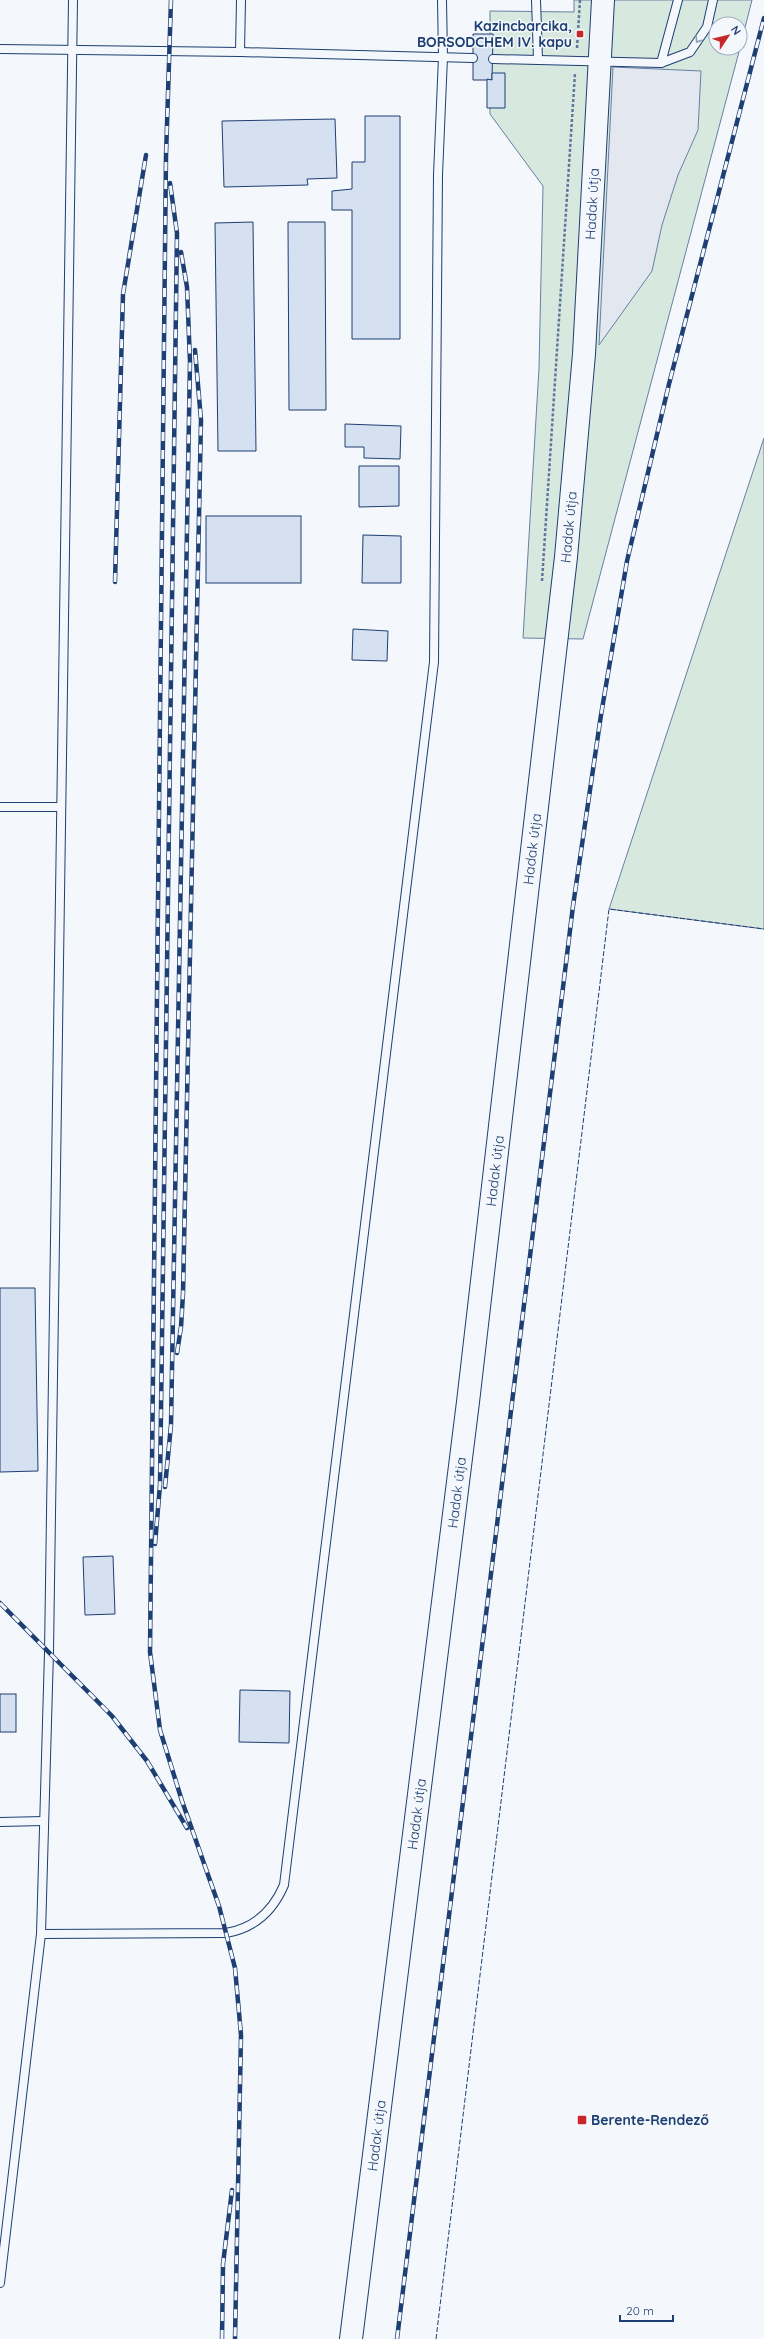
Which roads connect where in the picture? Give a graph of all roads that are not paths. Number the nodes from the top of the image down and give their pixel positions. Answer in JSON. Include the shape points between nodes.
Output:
{"nodes":[{"id":1,"x":73,"y":0,"type":"edge"},
{"id":2,"x":240,"y":0,"type":"edge"},
{"id":3,"x":442,"y":0,"type":"edge"},
{"id":4,"x":536,"y":0,"type":"edge"},
{"id":5,"x":603,"y":0,"type":"edge"},
{"id":6,"x":678,"y":0,"type":"edge"},
{"id":7,"x":714,"y":0,"type":"edge"},
{"id":8,"x":0,"y":49,"type":"edge"},
{"id":9,"x":72,"y":50,"type":"junction"},
{"id":10,"x":240,"y":52,"type":"junction"},
{"id":11,"x":443,"y":57,"type":"junction"},
{"id":12,"x":473,"y":58,"type":"dead end"},
{"id":13,"x":493,"y":59,"type":"dead end"},
{"id":14,"x":538,"y":59,"type":"junction"},
{"id":15,"x":600,"y":60,"type":"junction"},
{"id":16,"x":661,"y":63,"type":"junction"},
{"id":17,"x":0,"y":807,"type":"edge"},
{"id":18,"x":61,"y":807,"type":"junction"},
{"id":19,"x":44,"y":1821,"type":"junction"},
{"id":20,"x":0,"y":1822,"type":"edge"},
{"id":21,"x":41,"y":1934,"type":"junction"},
{"id":22,"x":0,"y":2283,"type":"edge"},
{"id":23,"x":351,"y":2339,"type":"edge"}],
"edges":[{"from":1,"to":9,"type":"lane"},
{"from":2,"to":10,"type":"lane"},
{"from":3,"to":11,"type":"lane"},
{"from":4,"to":14,"type":"lane"},
{"from":5,"to":15,"type":"main road","name":"Hadak útja"},
{"from":6,"to":16,"type":"lane"},
{"from":7,"to":16,"type":"lane","one_way":true,"via":[[707,27],[690,52]]},
{"from":8,"to":9,"type":"lane"},
{"from":9,"to":10,"type":"lane"},
{"from":9,"to":18,"type":"lane"},
{"from":10,"to":11,"type":"lane"},
{"from":11,"to":12,"type":"lane"},
{"from":11,"to":21,"type":"lane","via":[[438,175],[434,662],[284,1885],[278,1898],[262,1918],[238,1931]]},
{"from":13,"to":14,"type":"lane"},
{"from":14,"to":15,"type":"lane"},
{"from":15,"to":16,"type":"lane"},
{"from":15,"to":23,"type":"main road","name":"Hadak útja","via":[[584,354],[566,557],[469,1394]]},
{"from":17,"to":18,"type":"lane"},
{"from":18,"to":19,"type":"lane"},
{"from":19,"to":20,"type":"lane"},
{"from":19,"to":21,"type":"lane"},
{"from":21,"to":22,"type":"lane"}]}
